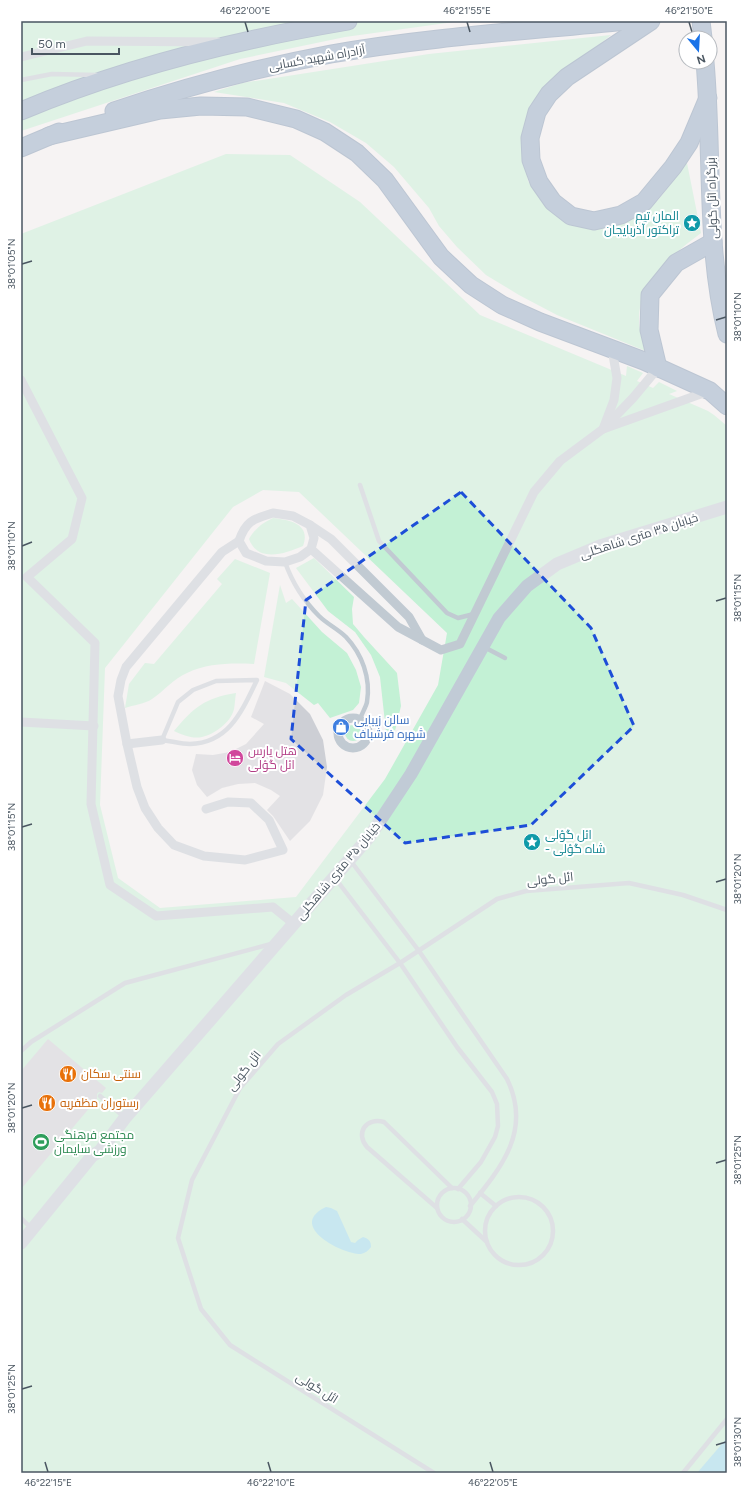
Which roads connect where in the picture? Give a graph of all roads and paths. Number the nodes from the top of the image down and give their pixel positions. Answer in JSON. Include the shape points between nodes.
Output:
{"nodes":[{"id":1,"x":348,"y":21,"type":"edge"},
{"id":2,"x":626,"y":21,"type":"edge"},
{"id":3,"x":651,"y":21,"type":"edge"},
{"id":4,"x":241,"y":42,"type":"junction"},
{"id":5,"x":21,"y":57,"type":"edge"},
{"id":6,"x":706,"y":70,"type":"edge"},
{"id":7,"x":115,"y":76,"type":"junction"},
{"id":8,"x":21,"y":80,"type":"edge"},
{"id":9,"x":708,"y":98,"type":"junction"},
{"id":10,"x":21,"y":111,"type":"edge"},
{"id":11,"x":49,"y":136,"type":"junction"},
{"id":12,"x":21,"y":148,"type":"edge"},
{"id":13,"x":713,"y":242,"type":"junction"},
{"id":14,"x":727,"y":334,"type":"edge"},
{"id":15,"x":612,"y":349,"type":"junction"},
{"id":16,"x":658,"y":368,"type":"junction"},
{"id":17,"x":21,"y":380,"type":"edge"},
{"id":18,"x":710,"y":391,"type":"junction"},
{"id":19,"x":727,"y":406,"type":"edge"},
{"id":20,"x":604,"y":429,"type":"junction"},
{"id":21,"x":360,"y":485,"type":"dead end"},
{"id":22,"x":727,"y":507,"type":"edge"},
{"id":23,"x":310,"y":525,"type":"junction"},
{"id":24,"x":239,"y":541,"type":"junction"},
{"id":25,"x":311,"y":549,"type":"junction"},
{"id":26,"x":285,"y":562,"type":"junction"},
{"id":27,"x":475,"y":613,"type":"junction"},
{"id":28,"x":423,"y":641,"type":"junction"},
{"id":29,"x":483,"y":646,"type":"junction"},
{"id":30,"x":505,"y":658,"type":"dead end"},
{"id":31,"x":360,"y":719,"type":"dead end"},
{"id":32,"x":21,"y":722,"type":"edge"},
{"id":33,"x":94,"y":726,"type":"junction"},
{"id":34,"x":162,"y":740,"type":"junction"},
{"id":35,"x":127,"y":744,"type":"junction"},
{"id":36,"x":206,"y":809,"type":"dead end"},
{"id":37,"x":350,"y":859,"type":"junction"},
{"id":38,"x":334,"y":877,"type":"junction"},
{"id":39,"x":727,"y":910,"type":"edge"},
{"id":40,"x":294,"y":924,"type":"junction"},
{"id":41,"x":278,"y":942,"type":"junction"},
{"id":42,"x":419,"y":950,"type":"junction"},
{"id":43,"x":400,"y":963,"type":"junction"},
{"id":44,"x":21,"y":1051,"type":"edge"},
{"id":45,"x":100,"y":1096,"type":"dead end"},
{"id":46,"x":125,"y":1118,"type":"junction"},
{"id":47,"x":452,"y":1188,"type":"junction"},
{"id":48,"x":458,"y":1189,"type":"junction"},
{"id":49,"x":480,"y":1193,"type":"junction"},
{"id":50,"x":470,"y":1206,"type":"junction"},
{"id":51,"x":496,"y":1206,"type":"junction"},
{"id":52,"x":437,"y":1208,"type":"junction"},
{"id":53,"x":21,"y":1218,"type":"edge"},
{"id":54,"x":462,"y":1220,"type":"junction"},
{"id":55,"x":32,"y":1229,"type":"junction"},
{"id":56,"x":21,"y":1242,"type":"edge"},
{"id":57,"x":487,"y":1242,"type":"junction"},
{"id":58,"x":727,"y":1419,"type":"edge"},
{"id":59,"x":434,"y":1473,"type":"edge"},
{"id":60,"x":683,"y":1473,"type":"edge"}],
"edges":[{"from":1,"to":4,"type":"highway"},
{"from":2,"to":11,"type":"highway","name":"آزادراه شهید کسایی","via":[[428,41],[332,54],[232,75],[170,92]]},
{"from":3,"to":9,"type":"highway","via":[[567,77],[549,94],[537,112],[530,138],[532,160],[539,182],[553,202],[571,216],[594,221],[621,215],[644,202],[689,143]]},
{"from":4,"to":5,"type":"street","via":[[87,41]]},
{"from":4,"to":7,"type":"highway"},
{"from":6,"to":9,"type":"highway","name":"بزرگراه ائل گولی"},
{"from":7,"to":8,"type":"lane","via":[[52,74]]},
{"from":7,"to":10,"type":"highway"},
{"from":9,"to":13,"type":"highway","name":"بزرگراه ائل گولی"},
{"from":11,"to":12,"type":"highway","name":"آزادراه شهید کسایی"},
{"from":11,"to":15,"type":"highway","via":[[160,110],[201,106],[247,107],[296,119],[325,132],[357,153],[385,180],[441,257],[472,285],[502,305]]},
{"from":13,"to":14,"type":"highway","name":"بزرگراه ائل گولی"},
{"from":13,"to":16,"type":"highway","via":[[676,264],[650,295],[649,330]]},
{"from":15,"to":16,"type":"highway"},
{"from":15,"to":20,"type":"street","via":[[617,378],[614,400]]},
{"from":16,"to":18,"type":"highway"},
{"from":16,"to":20,"type":"street"},
{"from":17,"to":33,"type":"street","via":[[82,498],[72,539],[27,577],[96,644]]},
{"from":18,"to":19,"type":"highway"},
{"from":18,"to":20,"type":"street"},
{"from":20,"to":27,"type":"street","via":[[560,461],[534,492]]},
{"from":21,"to":27,"type":"lane","via":[[379,541],[447,613],[458,618]]},
{"from":22,"to":29,"type":"street","name":"خیابان ۳۵ متری شاهگلی","via":[[600,546],[557,564],[527,586],[499,618]]},
{"from":23,"to":24,"type":"street","via":[[293,516],[274,513],[255,518],[243,529]]},
{"from":23,"to":25,"type":"street","via":[[314,538]]},
{"from":23,"to":28,"type":"street","via":[[331,540],[409,618]]},
{"from":24,"to":26,"type":"street","via":[[246,553],[266,561]]},
{"from":24,"to":35,"type":"street","via":[[222,552],[126,667],[118,696]]},
{"from":25,"to":26,"type":"street","via":[[300,557]]},
{"from":25,"to":28,"type":"street","via":[[398,627]]},
{"from":26,"to":31,"type":"lane","via":[[291,577],[319,616],[346,637],[359,654],[368,677],[367,702]]},
{"from":27,"to":28,"type":"street","via":[[460,644],[440,650]]},
{"from":29,"to":30,"type":"lane"},
{"from":29,"to":37,"type":"street","name":"خیابان ۳۵ متری شاهگلی","via":[[411,774],[370,836]]},
{"from":32,"to":33,"type":"street"},
{"from":33,"to":40,"type":"street","via":[[90,804],[110,885],[156,916],[273,907]]},
{"from":34,"to":34,"type":"lane","via":[[189,744],[208,741],[225,732],[241,712],[257,680],[216,682],[193,690],[178,702]]},
{"from":34,"to":35,"type":"street"},
{"from":35,"to":36,"type":"street","via":[[137,787],[145,808],[158,828],[174,845],[204,856],[245,860],[283,850],[269,820],[251,803],[228,802]]},
{"from":37,"to":38,"type":"street","name":"خیابان ۳۵ متری شاهگلی"},
{"from":37,"to":42,"type":"lane"},
{"from":38,"to":40,"type":"street","name":"خیابان ۳۵ متری شاهگلی"},
{"from":38,"to":43,"type":"lane"},
{"from":39,"to":42,"type":"lane","name":"ائل گولی","via":[[683,895],[628,883],[526,890],[497,899]]},
{"from":40,"to":41,"type":"street","name":"خیابان ۳۵ متری شاهگلی"},
{"from":41,"to":44,"type":"lane","via":[[125,983],[31,1042]]},
{"from":41,"to":46,"type":"street","name":"خیابان ۳۵ متری شاهگلی"},
{"from":42,"to":43,"type":"lane","name":"ائل گولی"},
{"from":42,"to":49,"type":"lane","via":[[506,1079],[515,1100],[514,1138],[504,1160]]},
{"from":43,"to":48,"type":"lane","via":[[457,1047],[492,1092],[497,1104],[498,1126],[495,1137],[481,1162]]},
{"from":43,"to":59,"type":"lane","name":"ائل گولی","via":[[346,995],[278,1044],[240,1088],[192,1180],[178,1238],[201,1309],[230,1345]]},
{"from":45,"to":46,"type":"lane"},
{"from":46,"to":55,"type":"street","name":"خیابان ۳۵ متری شاهگلی","via":[[100,1151],[92,1156]]},
{"from":47,"to":48,"type":"lane"},
{"from":47,"to":52,"type":"lane","via":[[442,1193]]},
{"from":47,"to":52,"type":"lane","via":[[384,1122],[374,1121],[366,1125],[362,1139],[367,1147]]},
{"from":48,"to":50,"type":"lane","via":[[467,1195]]},
{"from":49,"to":50,"type":"lane"},
{"from":49,"to":51,"type":"lane"},
{"from":50,"to":54,"type":"lane"},
{"from":51,"to":57,"type":"lane","via":[[486,1223]]},
{"from":51,"to":57,"type":"lane","via":[[505,1200],[525,1197],[544,1206],[553,1225],[551,1244],[535,1261],[512,1264],[502,1260]]},
{"from":52,"to":54,"type":"lane","via":[[447,1220]]},
{"from":53,"to":55,"type":"lane"},
{"from":54,"to":57,"type":"lane"},
{"from":55,"to":56,"type":"street","name":"خیابان ۳۵ متری شاهگلی"},
{"from":58,"to":60,"type":"lane"}]}
